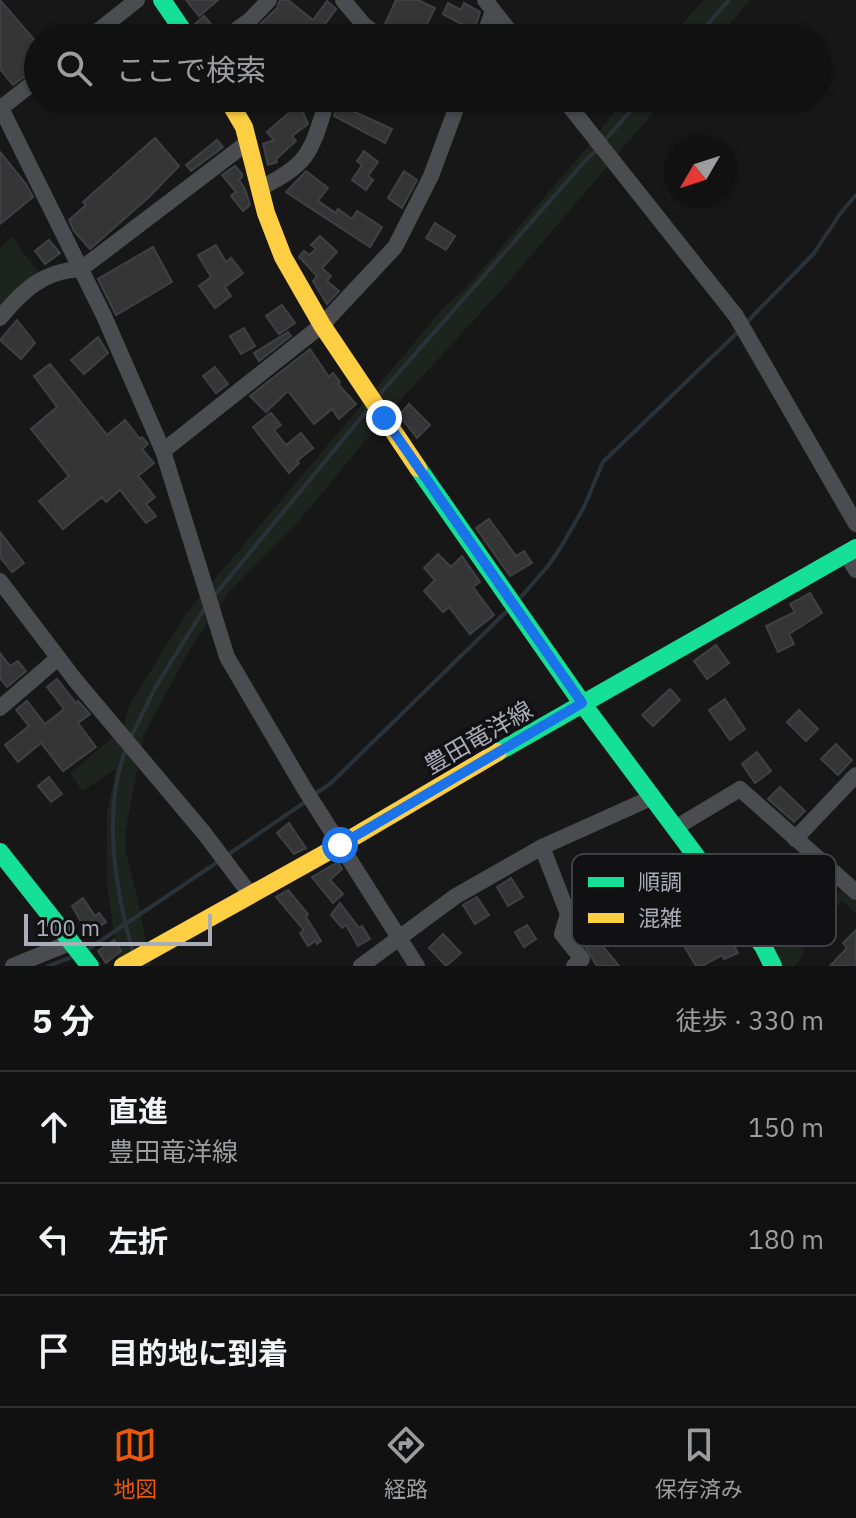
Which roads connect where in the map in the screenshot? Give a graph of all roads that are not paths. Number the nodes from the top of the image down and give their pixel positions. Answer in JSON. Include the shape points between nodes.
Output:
{"nodes":[{"id":1,"x":137,"y":0,"type":"edge"},
{"id":2,"x":162,"y":0,"type":"edge"},
{"id":3,"x":269,"y":0,"type":"edge"},
{"id":4,"x":343,"y":0,"type":"edge"},
{"id":5,"x":489,"y":5,"type":"edge"},
{"id":6,"x":107,"y":24,"type":"edge"},
{"id":7,"x":178,"y":24,"type":"edge"},
{"id":8,"x":244,"y":24,"type":"edge"},
{"id":9,"x":356,"y":24,"type":"edge"},
{"id":10,"x":504,"y":24,"type":"edge"},
{"id":11,"x":24,"y":89,"type":"edge"},
{"id":12,"x":0,"y":107,"type":"edge"},
{"id":13,"x":235,"y":112,"type":"edge"},
{"id":14,"x":324,"y":112,"type":"edge"},
{"id":15,"x":455,"y":112,"type":"edge"},
{"id":16,"x":574,"y":112,"type":"edge"},
{"id":17,"x":248,"y":142,"type":"junction"},
{"id":18,"x":260,"y":188,"type":"junction"},
{"id":19,"x":81,"y":269,"type":"junction"},
{"id":20,"x":1,"y":313,"type":"edge"},
{"id":21,"x":322,"y":325,"type":"junction"},
{"id":22,"x":163,"y":451,"type":"junction"},
{"id":23,"x":856,"y":524,"type":"edge"},
{"id":24,"x":853,"y":558,"type":"edge"},
{"id":25,"x":0,"y":581,"type":"edge"},
{"id":26,"x":58,"y":658,"type":"junction"},
{"id":27,"x":582,"y":703,"type":"junction"},
{"id":28,"x":0,"y":708,"type":"edge"},
{"id":29,"x":856,"y":775,"type":"edge"},
{"id":30,"x":651,"y":798,"type":"junction"},
{"id":31,"x":675,"y":828,"type":"junction"},
{"id":32,"x":795,"y":839,"type":"junction"},
{"id":33,"x":340,"y":845,"type":"junction"},
{"id":34,"x":542,"y":847,"type":"junction"},
{"id":35,"x":0,"y":852,"type":"edge"},
{"id":36,"x":694,"y":854,"type":"edge"},
{"id":37,"x":812,"y":854,"type":"edge"},
{"id":38,"x":836,"y":875,"type":"edge"},
{"id":39,"x":856,"y":892,"type":"edge"},
{"id":40,"x":250,"y":894,"type":"junction"},
{"id":41,"x":399,"y":937,"type":"junction"},
{"id":42,"x":72,"y":942,"type":"junction"},
{"id":43,"x":763,"y":946,"type":"edge"},
{"id":44,"x":13,"y":966,"type":"edge"},
{"id":45,"x":90,"y":966,"type":"edge"},
{"id":46,"x":123,"y":966,"type":"edge"},
{"id":47,"x":361,"y":966,"type":"edge"},
{"id":48,"x":417,"y":966,"type":"edge"},
{"id":49,"x":574,"y":966,"type":"edge"},
{"id":50,"x":773,"y":966,"type":"edge"}],
"edges":[{"from":1,"to":6,"type":"street"},
{"from":2,"to":7,"type":"street"},
{"from":3,"to":8,"type":"street"},
{"from":4,"to":9,"type":"street"},
{"from":5,"to":10,"type":"street"},
{"from":11,"to":12,"type":"street"},
{"from":12,"to":19,"type":"street"},
{"from":13,"to":17,"type":"street"},
{"from":14,"to":18,"type":"street","via":[[313,145],[299,166]]},
{"from":15,"to":21,"type":"street","via":[[431,176],[395,247]]},
{"from":16,"to":23,"type":"street","via":[[736,316]]},
{"from":17,"to":18,"type":"street"},
{"from":17,"to":19,"type":"street"},
{"from":18,"to":21,"type":"street","via":[[283,257]]},
{"from":19,"to":20,"type":"street","via":[[42,277]]},
{"from":19,"to":22,"type":"street"},
{"from":21,"to":22,"type":"street"},
{"from":21,"to":27,"type":"street"},
{"from":22,"to":33,"type":"street","via":[[227,657]]},
{"from":24,"to":27,"type":"street","name":"豊田竜洋線"},
{"from":25,"to":26,"type":"street"},
{"from":26,"to":28,"type":"street"},
{"from":26,"to":40,"type":"street"},
{"from":27,"to":30,"type":"street"},
{"from":27,"to":33,"type":"street","name":"豊田竜洋線"},
{"from":29,"to":32,"type":"street"},
{"from":30,"to":31,"type":"street"},
{"from":30,"to":34,"type":"street"},
{"from":31,"to":32,"type":"street","via":[[740,789]]},
{"from":31,"to":36,"type":"street"},
{"from":32,"to":37,"type":"street"},
{"from":33,"to":40,"type":"street","name":"豊田竜洋線"},
{"from":33,"to":41,"type":"street"},
{"from":34,"to":41,"type":"street","via":[[456,896]]},
{"from":34,"to":49,"type":"street","via":[[568,914],[562,934],[582,959]]},
{"from":35,"to":42,"type":"street"},
{"from":38,"to":39,"type":"street"},
{"from":40,"to":46,"type":"street","name":"豊田竜洋線"},
{"from":41,"to":47,"type":"street"},
{"from":41,"to":48,"type":"street"},
{"from":42,"to":44,"type":"street"},
{"from":42,"to":45,"type":"street"},
{"from":43,"to":50,"type":"street"}]}
